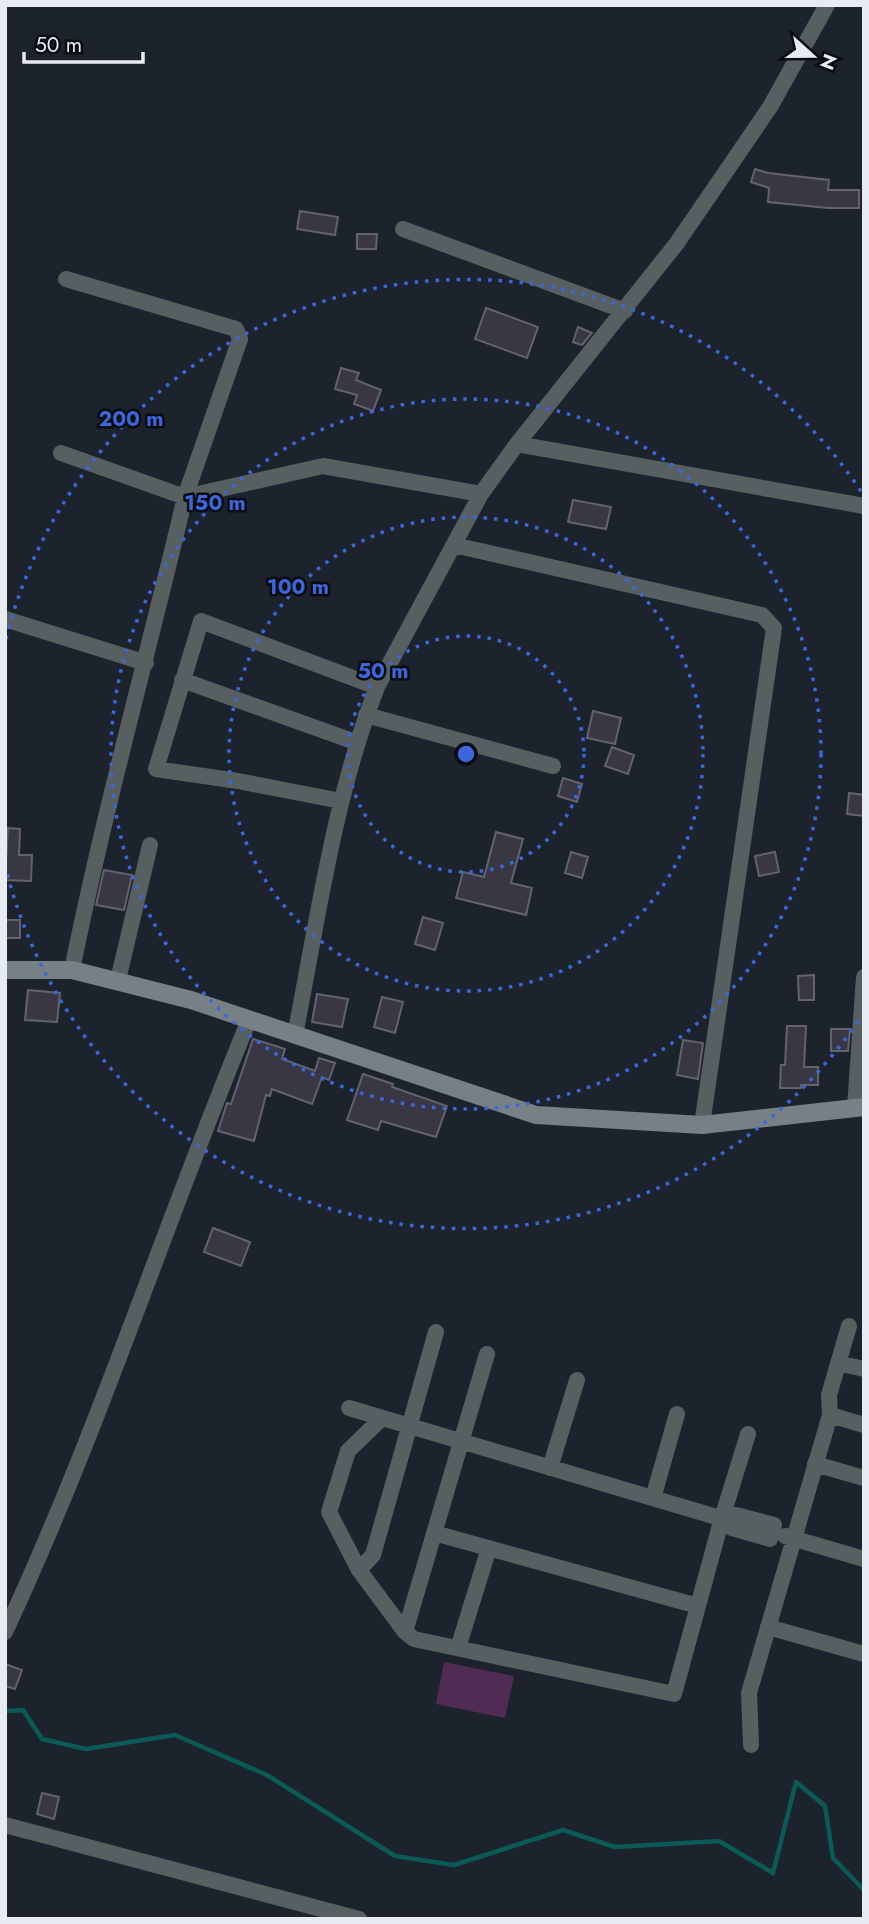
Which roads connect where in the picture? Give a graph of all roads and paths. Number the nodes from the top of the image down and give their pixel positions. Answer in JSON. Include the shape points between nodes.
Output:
{"nodes":[{"id":1,"x":827,"y":5,"type":"edge"},
{"id":2,"x":403,"y":229,"type":"dead end"},
{"id":3,"x":66,"y":279,"type":"dead end"},
{"id":4,"x":625,"y":311,"type":"junction"},
{"id":5,"x":517,"y":444,"type":"junction"},
{"id":6,"x":61,"y":453,"type":"dead end"},
{"id":7,"x":481,"y":494,"type":"junction"},
{"id":8,"x":185,"y":497,"type":"junction"},
{"id":9,"x":864,"y":506,"type":"edge"},
{"id":10,"x":454,"y":545,"type":"junction"},
{"id":11,"x":5,"y":619,"type":"edge"},
{"id":12,"x":146,"y":663,"type":"junction"},
{"id":13,"x":183,"y":680,"type":"junction"},
{"id":14,"x":377,"y":687,"type":"junction"},
{"id":15,"x":366,"y":715,"type":"junction"},
{"id":16,"x":358,"y":743,"type":"junction"},
{"id":17,"x":553,"y":766,"type":"dead end"},
{"id":18,"x":341,"y":801,"type":"junction"},
{"id":19,"x":150,"y":845,"type":"dead end"},
{"id":20,"x":5,"y":970,"type":"edge"},
{"id":21,"x":72,"y":970,"type":"junction"},
{"id":22,"x":864,"y":977,"type":"edge"},
{"id":23,"x":118,"y":981,"type":"junction"},
{"id":24,"x":249,"y":1020,"type":"junction"},
{"id":25,"x":295,"y":1035,"type":"junction"},
{"id":26,"x":859,"y":1108,"type":"edge"},
{"id":27,"x":702,"y":1125,"type":"junction"},
{"id":28,"x":849,"y":1326,"type":"dead end"},
{"id":29,"x":436,"y":1332,"type":"dead end"},
{"id":30,"x":487,"y":1353,"type":"dead end"},
{"id":31,"x":838,"y":1363,"type":"junction"},
{"id":32,"x":864,"y":1370,"type":"edge"},
{"id":33,"x":577,"y":1380,"type":"dead end"},
{"id":34,"x":349,"y":1408,"type":"dead end"},
{"id":35,"x":677,"y":1414,"type":"dead end"},
{"id":36,"x":830,"y":1415,"type":"junction"},
{"id":37,"x":382,"y":1418,"type":"junction"},
{"id":38,"x":864,"y":1425,"type":"edge"},
{"id":39,"x":409,"y":1426,"type":"junction"},
{"id":40,"x":748,"y":1434,"type":"dead end"},
{"id":41,"x":461,"y":1442,"type":"junction"},
{"id":42,"x":816,"y":1464,"type":"junction"},
{"id":43,"x":550,"y":1468,"type":"junction"},
{"id":44,"x":864,"y":1478,"type":"edge"},
{"id":45,"x":653,"y":1498,"type":"junction"},
{"id":46,"x":726,"y":1519,"type":"junction"},
{"id":47,"x":434,"y":1533,"type":"junction"},
{"id":48,"x":793,"y":1539,"type":"junction"},
{"id":49,"x":489,"y":1548,"type":"junction"},
{"id":50,"x":864,"y":1559,"type":"edge"},
{"id":51,"x":359,"y":1570,"type":"junction"},
{"id":52,"x":698,"y":1606,"type":"junction"},
{"id":53,"x":768,"y":1627,"type":"junction"},
{"id":54,"x":5,"y":1632,"type":"edge"},
{"id":55,"x":405,"y":1632,"type":"junction"},
{"id":56,"x":458,"y":1648,"type":"junction"},
{"id":57,"x":864,"y":1654,"type":"edge"},
{"id":58,"x":751,"y":1745,"type":"dead end"},
{"id":59,"x":5,"y":1825,"type":"edge"},
{"id":60,"x":359,"y":1919,"type":"edge"}],
"edges":[{"from":1,"to":4,"type":"street","via":[[770,107]]},
{"from":2,"to":4,"type":"street"},
{"from":3,"to":8,"type":"street","via":[[236,330],[240,339]]},
{"from":4,"to":5,"type":"street"},
{"from":5,"to":7,"type":"street"},
{"from":5,"to":9,"type":"street"},
{"from":6,"to":8,"type":"street"},
{"from":7,"to":8,"type":"street","via":[[323,466]]},
{"from":7,"to":10,"type":"street"},
{"from":8,"to":12,"type":"street"},
{"from":10,"to":14,"type":"street"},
{"from":10,"to":27,"type":"street","via":[[762,615],[774,628]]},
{"from":11,"to":12,"type":"street"},
{"from":12,"to":21,"type":"street","via":[[92,868]]},
{"from":13,"to":14,"type":"street","via":[[201,621]]},
{"from":13,"to":16,"type":"street"},
{"from":13,"to":18,"type":"street","via":[[156,769]]},
{"from":14,"to":15,"type":"street"},
{"from":15,"to":16,"type":"street"},
{"from":15,"to":17,"type":"street"},
{"from":16,"to":18,"type":"street"},
{"from":18,"to":25,"type":"street"},
{"from":19,"to":23,"type":"street"},
{"from":20,"to":21,"type":"street"},
{"from":21,"to":23,"type":"street"},
{"from":22,"to":26,"type":"street"},
{"from":23,"to":24,"type":"street"},
{"from":24,"to":25,"type":"street"},
{"from":24,"to":54,"type":"street","via":[[46,1544]]},
{"from":25,"to":27,"type":"street","via":[[536,1115]]},
{"from":26,"to":27,"type":"street"},
{"from":28,"to":31,"type":"street"},
{"from":29,"to":39,"type":"street"},
{"from":30,"to":41,"type":"street"},
{"from":31,"to":32,"type":"street"},
{"from":31,"to":36,"type":"street","via":[[829,1395]]},
{"from":33,"to":43,"type":"street"},
{"from":34,"to":37,"type":"street"},
{"from":35,"to":45,"type":"street"},
{"from":36,"to":38,"type":"street"},
{"from":36,"to":42,"type":"street"},
{"from":37,"to":39,"type":"street"},
{"from":37,"to":51,"type":"street","via":[[348,1451],[329,1512]]},
{"from":39,"to":41,"type":"street"},
{"from":39,"to":51,"type":"street","via":[[373,1555]]},
{"from":40,"to":46,"type":"street"},
{"from":41,"to":43,"type":"street"},
{"from":41,"to":47,"type":"street"},
{"from":42,"to":44,"type":"street"},
{"from":42,"to":48,"type":"street"},
{"from":43,"to":45,"type":"street"},
{"from":45,"to":46,"type":"street"},
{"from":46,"to":48,"type":"street","via":[[736,1515],[774,1525],[772,1532]]},
{"from":46,"to":52,"type":"street"},
{"from":47,"to":49,"type":"street"},
{"from":47,"to":55,"type":"street"},
{"from":48,"to":50,"type":"street"},
{"from":48,"to":53,"type":"street"},
{"from":49,"to":52,"type":"street"},
{"from":49,"to":56,"type":"street"},
{"from":51,"to":55,"type":"street"},
{"from":52,"to":56,"type":"street","via":[[674,1694]]},
{"from":53,"to":57,"type":"street"},
{"from":53,"to":58,"type":"street","via":[[749,1693]]},
{"from":55,"to":56,"type":"street","via":[[414,1639]]},
{"from":59,"to":60,"type":"street"}]}
